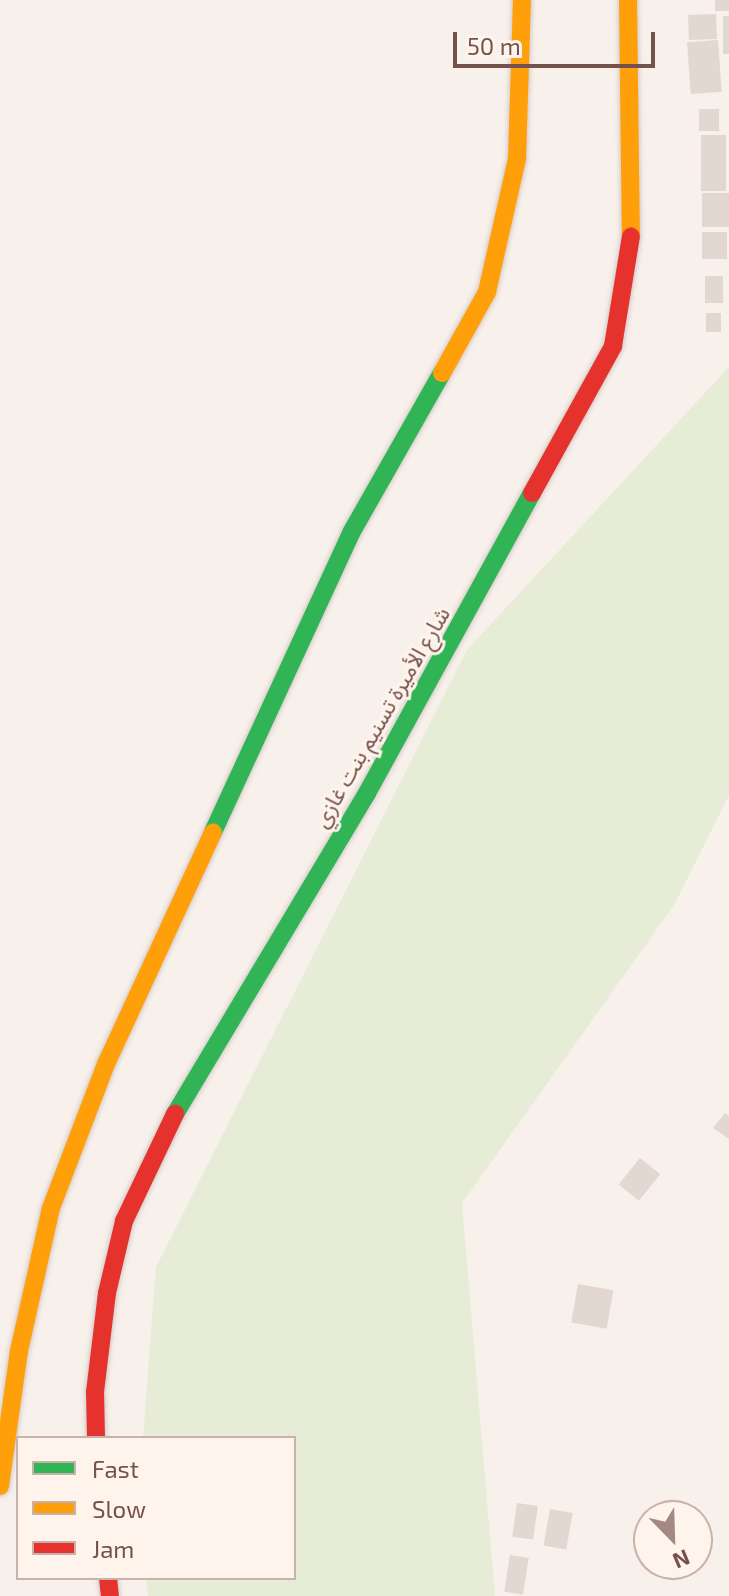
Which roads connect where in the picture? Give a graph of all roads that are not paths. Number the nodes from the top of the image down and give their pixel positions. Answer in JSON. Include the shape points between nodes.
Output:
{"nodes":[{"id":1,"x":522,"y":0,"type":"edge"},
{"id":2,"x":628,"y":0,"type":"edge"},
{"id":3,"x":96,"y":1436,"type":"edge"},
{"id":4,"x":0,"y":1486,"type":"edge"}],
"edges":[{"from":1,"to":4,"type":"street","via":[[517,159],[487,292],[351,533],[106,1064],[51,1208],[19,1351]]},
{"from":2,"to":3,"type":"street","name":"شارع الأميرة تسنيم بنت غازي","via":[[633,221],[613,346],[375,779],[199,1068],[156,1149],[124,1221],[107,1293],[95,1392]]}]}
